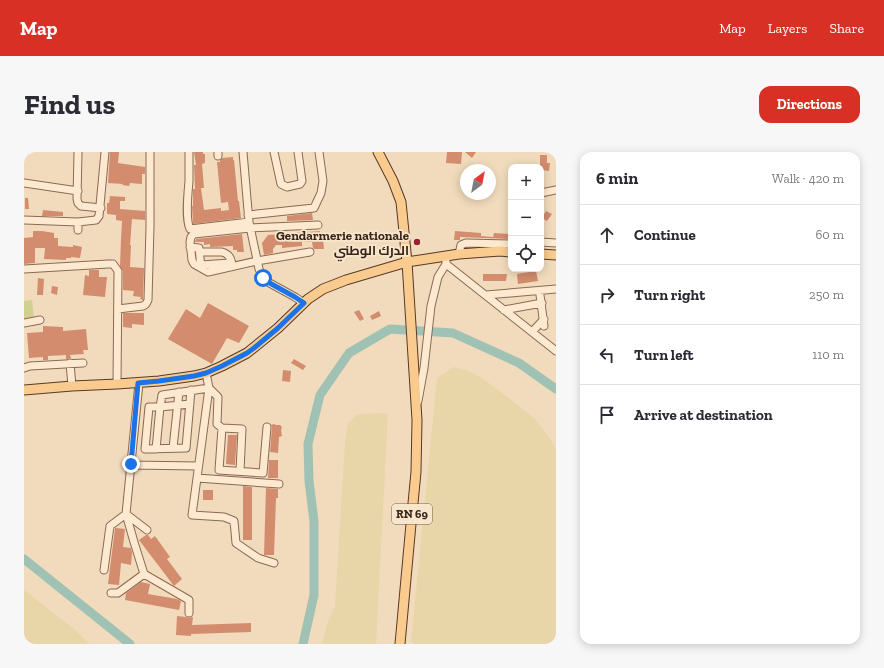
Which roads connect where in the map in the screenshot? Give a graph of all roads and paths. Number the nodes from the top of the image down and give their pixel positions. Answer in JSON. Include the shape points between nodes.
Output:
{"nodes":[{"id":1,"x":78,"y":152,"type":"edge"},
{"id":2,"x":105,"y":152,"type":"edge"},
{"id":3,"x":150,"y":152,"type":"edge"},
{"id":4,"x":189,"y":152,"type":"edge"},
{"id":5,"x":243,"y":152,"type":"edge"},
{"id":6,"x":274,"y":152,"type":"edge"},
{"id":7,"x":298,"y":152,"type":"edge"},
{"id":8,"x":319,"y":152,"type":"edge"},
{"id":9,"x":378,"y":152,"type":"edge"},
{"id":10,"x":24,"y":183,"type":"edge"},
{"id":11,"x":556,"y":190,"type":"edge"},
{"id":12,"x":78,"y":191,"type":"junction"},
{"id":13,"x":544,"y":192,"type":"edge"},
{"id":14,"x":101,"y":208,"type":"junction"},
{"id":15,"x":24,"y":220,"type":"edge"},
{"id":16,"x":249,"y":222,"type":"junction"},
{"id":17,"x":318,"y":225,"type":"dead end"},
{"id":18,"x":544,"y":242,"type":"edge"},
{"id":19,"x":556,"y":243,"type":"edge"},
{"id":20,"x":508,"y":244,"type":"edge"},
{"id":21,"x":190,"y":247,"type":"junction"},
{"id":22,"x":200,"y":252,"type":"junction"},
{"id":23,"x":310,"y":252,"type":"dead end"},
{"id":24,"x":508,"y":252,"type":"edge"},
{"id":25,"x":459,"y":254,"type":"junction"},
{"id":26,"x":544,"y":254,"type":"edge"},
{"id":27,"x":556,"y":255,"type":"edge"},
{"id":28,"x":446,"y":260,"type":"junction"},
{"id":29,"x":258,"y":261,"type":"junction"},
{"id":30,"x":407,"y":262,"type":"junction"},
{"id":31,"x":232,"y":265,"type":"junction"},
{"id":32,"x":201,"y":267,"type":"junction"},
{"id":33,"x":24,"y":269,"type":"edge"},
{"id":34,"x":556,"y":290,"type":"edge"},
{"id":35,"x":486,"y":295,"type":"junction"},
{"id":36,"x":540,"y":295,"type":"dead end"},
{"id":37,"x":304,"y":303,"type":"junction"},
{"id":38,"x":542,"y":303,"type":"junction"},
{"id":39,"x":118,"y":309,"type":"junction"},
{"id":40,"x":504,"y":310,"type":"junction"},
{"id":41,"x":40,"y":320,"type":"dead end"},
{"id":42,"x":24,"y":323,"type":"edge"},
{"id":43,"x":532,"y":332,"type":"junction"},
{"id":44,"x":554,"y":348,"type":"edge"},
{"id":45,"x":83,"y":363,"type":"dead end"},
{"id":46,"x":70,"y":364,"type":"junction"},
{"id":47,"x":24,"y":368,"type":"edge"},
{"id":48,"x":206,"y":373,"type":"junction"},
{"id":49,"x":138,"y":383,"type":"junction"},
{"id":50,"x":117,"y":384,"type":"junction"},
{"id":51,"x":72,"y":386,"type":"junction"},
{"id":52,"x":209,"y":388,"type":"junction"},
{"id":53,"x":24,"y":390,"type":"edge"},
{"id":54,"x":191,"y":390,"type":"junction"},
{"id":55,"x":179,"y":392,"type":"junction"},
{"id":56,"x":190,"y":404,"type":"junction"},
{"id":57,"x":178,"y":405,"type":"junction"},
{"id":58,"x":160,"y":407,"type":"junction"},
{"id":59,"x":416,"y":409,"type":"junction"},
{"id":60,"x":267,"y":427,"type":"dead end"},
{"id":61,"x":222,"y":428,"type":"junction"},
{"id":62,"x":173,"y":448,"type":"junction"},
{"id":63,"x":156,"y":449,"type":"junction"},
{"id":64,"x":131,"y":464,"type":"junction"},
{"id":65,"x":198,"y":466,"type":"junction"},
{"id":66,"x":240,"y":471,"type":"junction"},
{"id":67,"x":197,"y":478,"type":"junction"},
{"id":68,"x":279,"y":484,"type":"dead end"},
{"id":69,"x":126,"y":514,"type":"junction"},
{"id":70,"x":147,"y":530,"type":"dead end"},
{"id":71,"x":274,"y":563,"type":"dead end"},
{"id":72,"x":104,"y":570,"type":"dead end"},
{"id":73,"x":144,"y":574,"type":"junction"},
{"id":74,"x":111,"y":593,"type":"dead end"},
{"id":75,"x":189,"y":613,"type":"dead end"},
{"id":76,"x":400,"y":644,"type":"edge"}],
"edges":[{"from":1,"to":12,"type":"street"},
{"from":2,"to":14,"type":"street"},
{"from":3,"to":39,"type":"street","via":[[148,300],[143,306]]},
{"from":4,"to":16,"type":"street","via":[[188,228]]},
{"from":5,"to":16,"type":"street"},
{"from":6,"to":7,"type":"street","via":[[281,184],[287,188],[302,181]]},
{"from":8,"to":16,"type":"street","via":[[323,181],[321,194],[314,208]]},
{"from":9,"to":30,"type":"main road","number":"RN 69","via":[[401,202]]},
{"from":10,"to":12,"type":"street"},
{"from":11,"to":13,"type":"street"},
{"from":12,"to":14,"type":"street","via":[[78,203],[81,206]]},
{"from":14,"to":15,"type":"street","via":[[96,220],[78,226]]},
{"from":16,"to":17,"type":"street"},
{"from":16,"to":21,"type":"street","via":[[194,234]]},
{"from":16,"to":29,"type":"street"},
{"from":18,"to":19,"type":"street"},
{"from":20,"to":25,"type":"street","via":[[466,243],[461,245]]},
{"from":21,"to":22,"type":"street","via":[[197,247]]},
{"from":21,"to":32,"type":"street","via":[[194,264]]},
{"from":22,"to":31,"type":"street","via":[[226,253]]},
{"from":22,"to":32,"type":"street"},
{"from":23,"to":29,"type":"street"},
{"from":24,"to":25,"type":"main road"},
{"from":25,"to":28,"type":"main road"},
{"from":26,"to":27,"type":"main road"},
{"from":28,"to":30,"type":"main road"},
{"from":28,"to":35,"type":"street"},
{"from":28,"to":59,"type":"street","via":[[438,277],[432,306]]},
{"from":29,"to":31,"type":"street"},
{"from":29,"to":37,"type":"street","via":[[261,274],[266,281]]},
{"from":30,"to":37,"type":"main road","via":[[323,289]]},
{"from":30,"to":59,"type":"main road","number":"RN 69"},
{"from":31,"to":32,"type":"street","via":[[228,263]]},
{"from":33,"to":39,"type":"street","via":[[114,264],[118,271]]},
{"from":34,"to":35,"type":"street"},
{"from":35,"to":40,"type":"street"},
{"from":36,"to":38,"type":"street"},
{"from":37,"to":48,"type":"main road","via":[[247,353]]},
{"from":38,"to":40,"type":"street"},
{"from":38,"to":43,"type":"street","via":[[544,322]]},
{"from":39,"to":50,"type":"street"},
{"from":40,"to":43,"type":"street"},
{"from":41,"to":42,"type":"street"},
{"from":43,"to":44,"type":"street"},
{"from":45,"to":46,"type":"street"},
{"from":46,"to":47,"type":"street"},
{"from":46,"to":51,"type":"street"},
{"from":48,"to":49,"type":"main road"},
{"from":48,"to":52,"type":"street"},
{"from":49,"to":50,"type":"main road"},
{"from":49,"to":64,"type":"street"},
{"from":50,"to":51,"type":"main road"},
{"from":51,"to":53,"type":"main road"},
{"from":52,"to":54,"type":"street"},
{"from":52,"to":61,"type":"street","via":[[218,397],[216,424]]},
{"from":52,"to":65,"type":"street"},
{"from":54,"to":55,"type":"street"},
{"from":54,"to":56,"type":"street"},
{"from":55,"to":57,"type":"street"},
{"from":55,"to":58,"type":"street","via":[[162,395]]},
{"from":56,"to":57,"type":"street"},
{"from":56,"to":62,"type":"street","via":[[186,448]]},
{"from":57,"to":58,"type":"street"},
{"from":57,"to":62,"type":"street"},
{"from":58,"to":63,"type":"street"},
{"from":58,"to":63,"type":"street","via":[[149,407],[145,449]]},
{"from":59,"to":76,"type":"main road","number":"RN 69","via":[[416,472]]},
{"from":60,"to":66,"type":"street","via":[[263,473]]},
{"from":61,"to":66,"type":"street","via":[[242,429]]},
{"from":61,"to":66,"type":"street","via":[[219,470]]},
{"from":62,"to":63,"type":"street"},
{"from":64,"to":65,"type":"street"},
{"from":64,"to":69,"type":"street"},
{"from":65,"to":67,"type":"street"},
{"from":67,"to":68,"type":"street"},
{"from":67,"to":71,"type":"street","via":[[192,515],[234,521],[236,543],[258,558]]},
{"from":69,"to":70,"type":"street"},
{"from":69,"to":72,"type":"street","via":[[110,526]]},
{"from":69,"to":73,"type":"street"},
{"from":73,"to":74,"type":"street","via":[[118,593]]},
{"from":73,"to":75,"type":"street","via":[[189,600]]}]}
